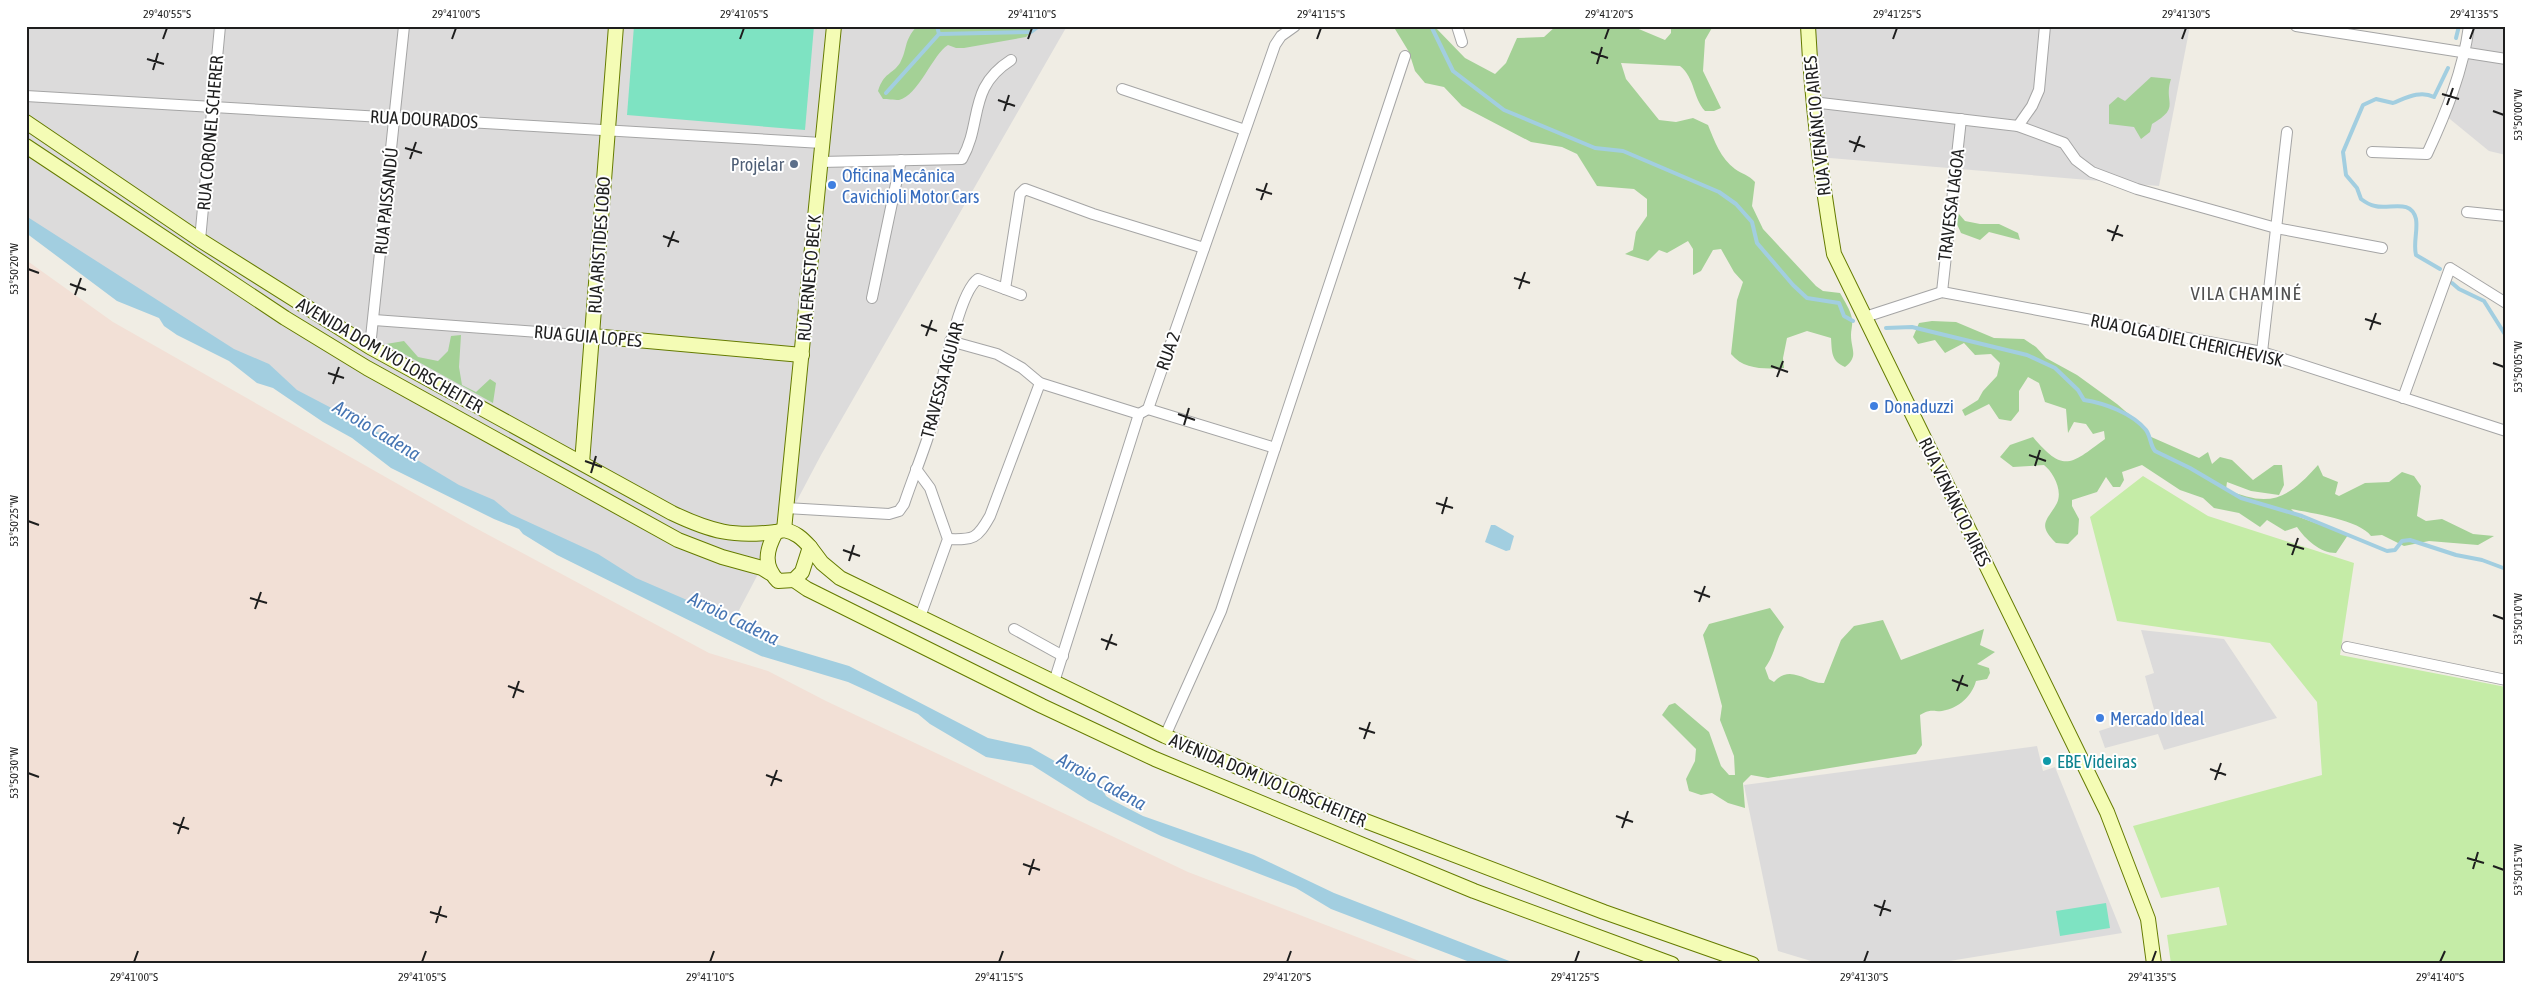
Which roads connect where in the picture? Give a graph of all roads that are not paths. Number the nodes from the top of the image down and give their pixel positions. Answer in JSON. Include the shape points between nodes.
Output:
{"nodes":[{"id":1,"x":220,"y":26,"type":"edge"},
{"id":2,"x":404,"y":26,"type":"edge"},
{"id":3,"x":616,"y":26,"type":"edge"},
{"id":4,"x":834,"y":26,"type":"edge"},
{"id":5,"x":1296,"y":26,"type":"edge"},
{"id":6,"x":1457,"y":26,"type":"edge"},
{"id":7,"x":1808,"y":26,"type":"edge"},
{"id":8,"x":2045,"y":26,"type":"edge"},
{"id":9,"x":2296,"y":26,"type":"edge"},
{"id":10,"x":2469,"y":26,"type":"edge"},
{"id":11,"x":2351,"y":31,"type":"edge"},
{"id":12,"x":1462,"y":42,"type":"dead end"},
{"id":13,"x":2465,"y":54,"type":"junction"},
{"id":14,"x":1405,"y":56,"type":"dead end"},
{"id":15,"x":2506,"y":59,"type":"edge"},
{"id":16,"x":1011,"y":60,"type":"dead end"},
{"id":17,"x":1122,"y":89,"type":"dead end"},
{"id":18,"x":26,"y":96,"type":"edge"},
{"id":19,"x":1812,"y":102,"type":"junction"},
{"id":20,"x":212,"y":107,"type":"junction"},
{"id":21,"x":395,"y":118,"type":"junction"},
{"id":22,"x":1961,"y":119,"type":"junction"},
{"id":23,"x":26,"y":122,"type":"edge"},
{"id":24,"x":2018,"y":126,"type":"junction"},
{"id":25,"x":608,"y":130,"type":"junction"},
{"id":26,"x":1245,"y":130,"type":"junction"},
{"id":27,"x":2288,"y":132,"type":"dead end"},
{"id":28,"x":822,"y":143,"type":"junction"},
{"id":29,"x":26,"y":146,"type":"edge"},
{"id":30,"x":2372,"y":152,"type":"dead end"},
{"id":31,"x":901,"y":160,"type":"junction"},
{"id":32,"x":820,"y":162,"type":"junction"},
{"id":33,"x":2467,"y":212,"type":"dead end"},
{"id":34,"x":2506,"y":216,"type":"edge"},
{"id":35,"x":2276,"y":228,"type":"junction"},
{"id":36,"x":200,"y":240,"type":"junction"},
{"id":37,"x":1204,"y":248,"type":"junction"},
{"id":38,"x":2382,"y":248,"type":"dead end"},
{"id":39,"x":1005,"y":289,"type":"junction"},
{"id":40,"x":1942,"y":292,"type":"junction"},
{"id":41,"x":1021,"y":295,"type":"dead end"},
{"id":42,"x":872,"y":298,"type":"dead end"},
{"id":43,"x":2506,"y":303,"type":"edge"},
{"id":44,"x":1865,"y":317,"type":"junction"},
{"id":45,"x":374,"y":320,"type":"junction"},
{"id":46,"x":592,"y":336,"type":"junction"},
{"id":47,"x":950,"y":341,"type":"junction"},
{"id":48,"x":370,"y":347,"type":"junction"},
{"id":49,"x":2262,"y":352,"type":"junction"},
{"id":50,"x":802,"y":355,"type":"junction"},
{"id":51,"x":1040,"y":383,"type":"junction"},
{"id":52,"x":2403,"y":398,"type":"junction"},
{"id":53,"x":1144,"y":412,"type":"junction"},
{"id":54,"x":2506,"y":431,"type":"edge"},
{"id":55,"x":1275,"y":448,"type":"junction"},
{"id":56,"x":582,"y":463,"type":"junction"},
{"id":57,"x":916,"y":469,"type":"junction"},
{"id":58,"x":786,"y":508,"type":"junction"},
{"id":59,"x":780,"y":531,"type":"junction"},
{"id":60,"x":948,"y":539,"type":"junction"},
{"id":61,"x":810,"y":547,"type":"junction"},
{"id":62,"x":770,"y":573,"type":"junction"},
{"id":63,"x":794,"y":580,"type":"junction"},
{"id":64,"x":920,"y":617,"type":"junction"},
{"id":65,"x":1014,"y":629,"type":"dead end"},
{"id":66,"x":2347,"y":647,"type":"dead end"},
{"id":67,"x":1063,"y":656,"type":"junction"},
{"id":68,"x":2506,"y":680,"type":"edge"},
{"id":69,"x":1054,"y":682,"type":"junction"},
{"id":70,"x":1166,"y":736,"type":"junction"},
{"id":71,"x":1672,"y":964,"type":"edge"},
{"id":72,"x":1752,"y":964,"type":"edge"},
{"id":73,"x":2154,"y":964,"type":"edge"}],
"edges":[{"from":1,"to":20,"type":"street","name":"RUA CORONEL SCHERER"},
{"from":2,"to":21,"type":"street","name":"RUA PAISSANDÚ"},
{"from":3,"to":25,"type":"main road","name":"RUA ARISTIDES LOBO"},
{"from":4,"to":28,"type":"main road","name":"RUA ERNESTO BECK"},
{"from":5,"to":26,"type":"street","name":"RUA 2","via":[[1281,36],[1275,45]]},
{"from":6,"to":12,"type":"street"},
{"from":7,"to":19,"type":"main road","name":"RUA VENÂNCIO AIRES"},
{"from":8,"to":24,"type":"street","via":[[2039,90]]},
{"from":9,"to":11,"type":"street"},
{"from":10,"to":13,"type":"street"},
{"from":11,"to":13,"type":"street"},
{"from":13,"to":15,"type":"street"},
{"from":13,"to":30,"type":"street","via":[[2445,115],[2427,154]]},
{"from":14,"to":55,"type":"street"},
{"from":16,"to":31,"type":"street","via":[[996,71],[985,86],[976,106],[971,138],[962,159]]},
{"from":17,"to":26,"type":"street"},
{"from":18,"to":20,"type":"street","name":"RUA DOURADOS"},
{"from":19,"to":22,"type":"street"},
{"from":19,"to":44,"type":"main road","name":"RUA VENÂNCIO AIRES","via":[[1834,254]]},
{"from":20,"to":21,"type":"street","name":"RUA DOURADOS"},
{"from":20,"to":36,"type":"street","name":"RUA CORONEL SCHERER"},
{"from":21,"to":25,"type":"street","name":"RUA DOURADOS"},
{"from":21,"to":45,"type":"street","name":"RUA PAISSANDÚ"},
{"from":22,"to":24,"type":"street"},
{"from":22,"to":40,"type":"street","name":"TRAVESSA LAGOA"},
{"from":23,"to":36,"type":"main road","name":"AVENIDA DOM IVO LORSCHEITER"},
{"from":24,"to":35,"type":"street","via":[[2064,143],[2076,160],[2092,172],[2137,189]]},
{"from":25,"to":28,"type":"street","name":"RUA DOURADOS"},
{"from":25,"to":46,"type":"main road","name":"RUA ARISTIDES LOBO"},
{"from":26,"to":37,"type":"street","name":"RUA 2"},
{"from":27,"to":35,"type":"street"},
{"from":28,"to":32,"type":"main road","name":"RUA ERNESTO BECK"},
{"from":29,"to":62,"type":"main road","name":"AVENIDA DOM IVO LORSCHEITER","via":[[191,257],[367,368],[678,540]]},
{"from":31,"to":32,"type":"street"},
{"from":31,"to":42,"type":"street"},
{"from":32,"to":50,"type":"main road","name":"RUA ERNESTO BECK"},
{"from":33,"to":34,"type":"street"},
{"from":35,"to":38,"type":"street"},
{"from":35,"to":49,"type":"street"},
{"from":36,"to":48,"type":"main road","name":"AVENIDA DOM IVO LORSCHEITER"},
{"from":37,"to":39,"type":"street","via":[[1025,189],[1020,194]]},
{"from":37,"to":53,"type":"street","name":"RUA 2"},
{"from":39,"to":41,"type":"street","name":"TRAVESSA AGUIAR"},
{"from":39,"to":47,"type":"street","name":"TRAVESSA AGUIAR","via":[[978,279],[975,281]]},
{"from":40,"to":44,"type":"street","name":"RUA OLGA DIEL CHERICHEVISK"},
{"from":40,"to":49,"type":"street","name":"RUA OLGA DIEL CHERICHEVISK"},
{"from":43,"to":52,"type":"street","via":[[2450,268]]},
{"from":44,"to":73,"type":"main road","name":"RUA VENÂNCIO AIRES","via":[[2107,812],[2148,919]]},
{"from":45,"to":46,"type":"street","name":"RUA GUIA LOPES"},
{"from":45,"to":48,"type":"street","name":"RUA PAISSANDÚ"},
{"from":46,"to":50,"type":"main road","name":"RUA GUIA LOPES"},
{"from":46,"to":56,"type":"main road","name":"RUA ARISTIDES LOBO"},
{"from":47,"to":51,"type":"street","via":[[997,354]]},
{"from":47,"to":57,"type":"street","name":"TRAVESSA AGUIAR","via":[[933,421]]},
{"from":48,"to":56,"type":"main road","name":"AVENIDA DOM IVO LORSCHEITER"},
{"from":49,"to":52,"type":"street","name":"RUA OLGA DIEL CHERICHEVISK"},
{"from":50,"to":58,"type":"main road","name":"RUA ERNESTO BECK"},
{"from":51,"to":53,"type":"street"},
{"from":51,"to":60,"type":"street","via":[[981,532],[971,540]]},
{"from":52,"to":54,"type":"street","name":"RUA OLGA DIEL CHERICHEVISK"},
{"from":53,"to":55,"type":"street"},
{"from":53,"to":67,"type":"street","name":"RUA 2"},
{"from":55,"to":70,"type":"street","via":[[1220,611]]},
{"from":56,"to":59,"type":"main road","name":"AVENIDA DOM IVO LORSCHEITER","via":[[700,526],[739,534]]},
{"from":57,"to":58,"type":"street","name":"TRAVESSA AGUIAR","via":[[904,504],[898,511],[888,514]]},
{"from":57,"to":60,"type":"street","via":[[930,488]]},
{"from":58,"to":59,"type":"main road","name":"RUA ERNESTO BECK"},
{"from":59,"to":61,"type":"main road","name":"AVENIDA DOM IVO LORSCHEITER","via":[[792,531]]},
{"from":59,"to":62,"type":"main road","via":[[770,544],[767,560]]},
{"from":60,"to":64,"type":"street"},
{"from":61,"to":63,"type":"main road","via":[[802,572]]},
{"from":61,"to":64,"type":"main road","name":"AVENIDA DOM IVO LORSCHEITER","via":[[832,573]]},
{"from":62,"to":63,"type":"main road","name":"AVENIDA DOM IVO LORSCHEITER","via":[[778,581]]},
{"from":63,"to":71,"type":"main road","name":"AVENIDA DOM IVO LORSCHEITER","via":[[912,642],[1155,759],[1474,891]]},
{"from":64,"to":69,"type":"main road","name":"AVENIDA DOM IVO LORSCHEITER"},
{"from":65,"to":67,"type":"street"},
{"from":66,"to":68,"type":"street"},
{"from":67,"to":69,"type":"street","name":"RUA 2"},
{"from":69,"to":70,"type":"main road","name":"AVENIDA DOM IVO LORSCHEITER"},
{"from":70,"to":72,"type":"main road","name":"AVENIDA DOM IVO LORSCHEITER","via":[[1355,817],[1604,912]]}]}
